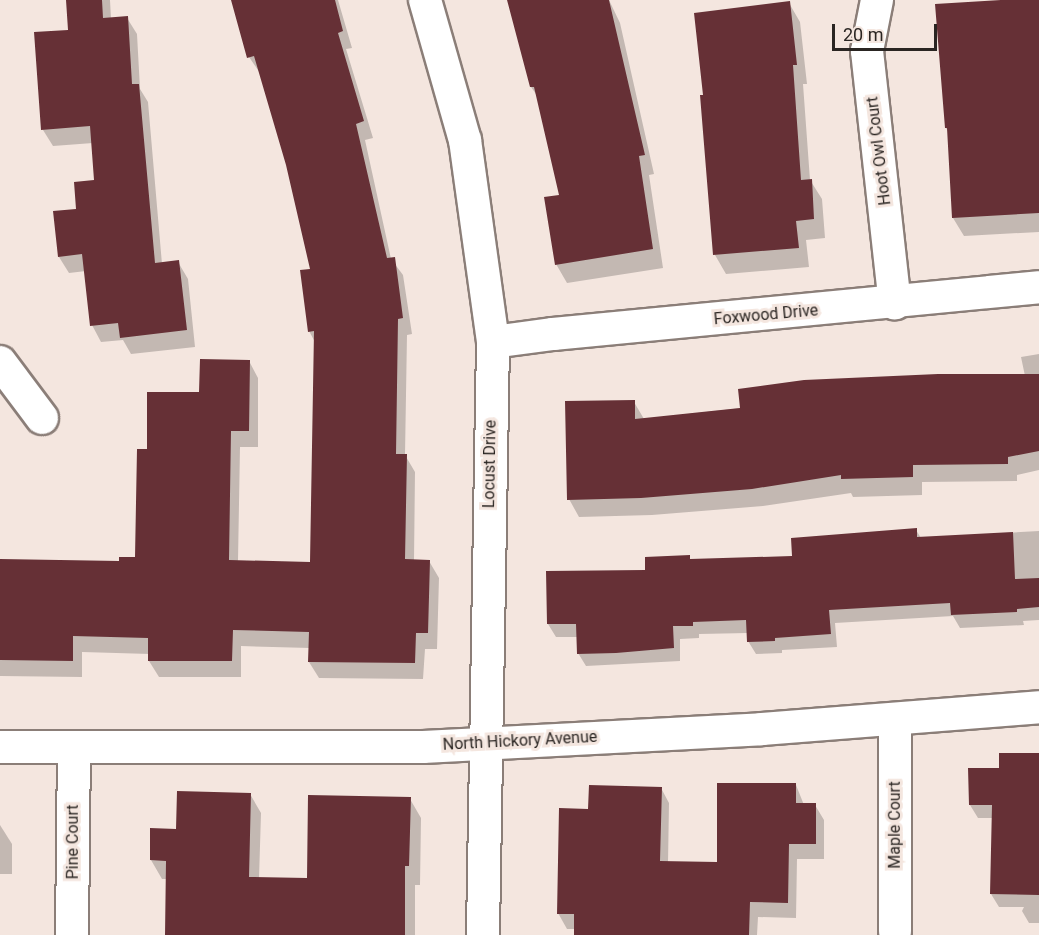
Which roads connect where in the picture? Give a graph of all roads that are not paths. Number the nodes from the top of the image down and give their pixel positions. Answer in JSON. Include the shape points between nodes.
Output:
{"nodes":[{"id":1,"x":425,"y":0,"type":"edge"},
{"id":2,"x":877,"y":0,"type":"edge"},
{"id":3,"x":1039,"y":287,"type":"edge"},
{"id":4,"x":895,"y":303,"type":"junction"},
{"id":5,"x":493,"y":342,"type":"junction"},
{"id":6,"x":0,"y":362,"type":"edge"},
{"id":7,"x":42,"y":418,"type":"dead end"},
{"id":8,"x":1039,"y":707,"type":"edge"},
{"id":9,"x":895,"y":720,"type":"junction"},
{"id":10,"x":485,"y":742,"type":"junction"},
{"id":11,"x":0,"y":747,"type":"edge"},
{"id":12,"x":74,"y":748,"type":"junction"},
{"id":13,"x":895,"y":931,"type":"dead end"},
{"id":14,"x":72,"y":935,"type":"edge"},
{"id":15,"x":483,"y":935,"type":"edge"}],
"edges":[{"from":1,"to":5,"type":"street","name":"Locust Drive","via":[[465,140]]},
{"from":2,"to":4,"type":"street","name":"Hoot Owl Court","via":[[867,51]]},
{"from":3,"to":4,"type":"street","name":"Foxwood Drive"},
{"from":4,"to":5,"type":"street","name":"Foxwood Drive"},
{"from":5,"to":10,"type":"street","name":"Locust Drive"},
{"from":6,"to":7,"type":"street"},
{"from":8,"to":9,"type":"street","name":"North Hickory Avenue"},
{"from":9,"to":10,"type":"street","name":"North Hickory Avenue"},
{"from":9,"to":13,"type":"street","name":"Maple Court"},
{"from":10,"to":12,"type":"street","name":"North Hickory Avenue","via":[[423,747]]},
{"from":10,"to":15,"type":"street","name":"Locust Drive"},
{"from":11,"to":12,"type":"street","name":"North Hickory Avenue"},
{"from":12,"to":14,"type":"street","name":"Pine Court"}]}
